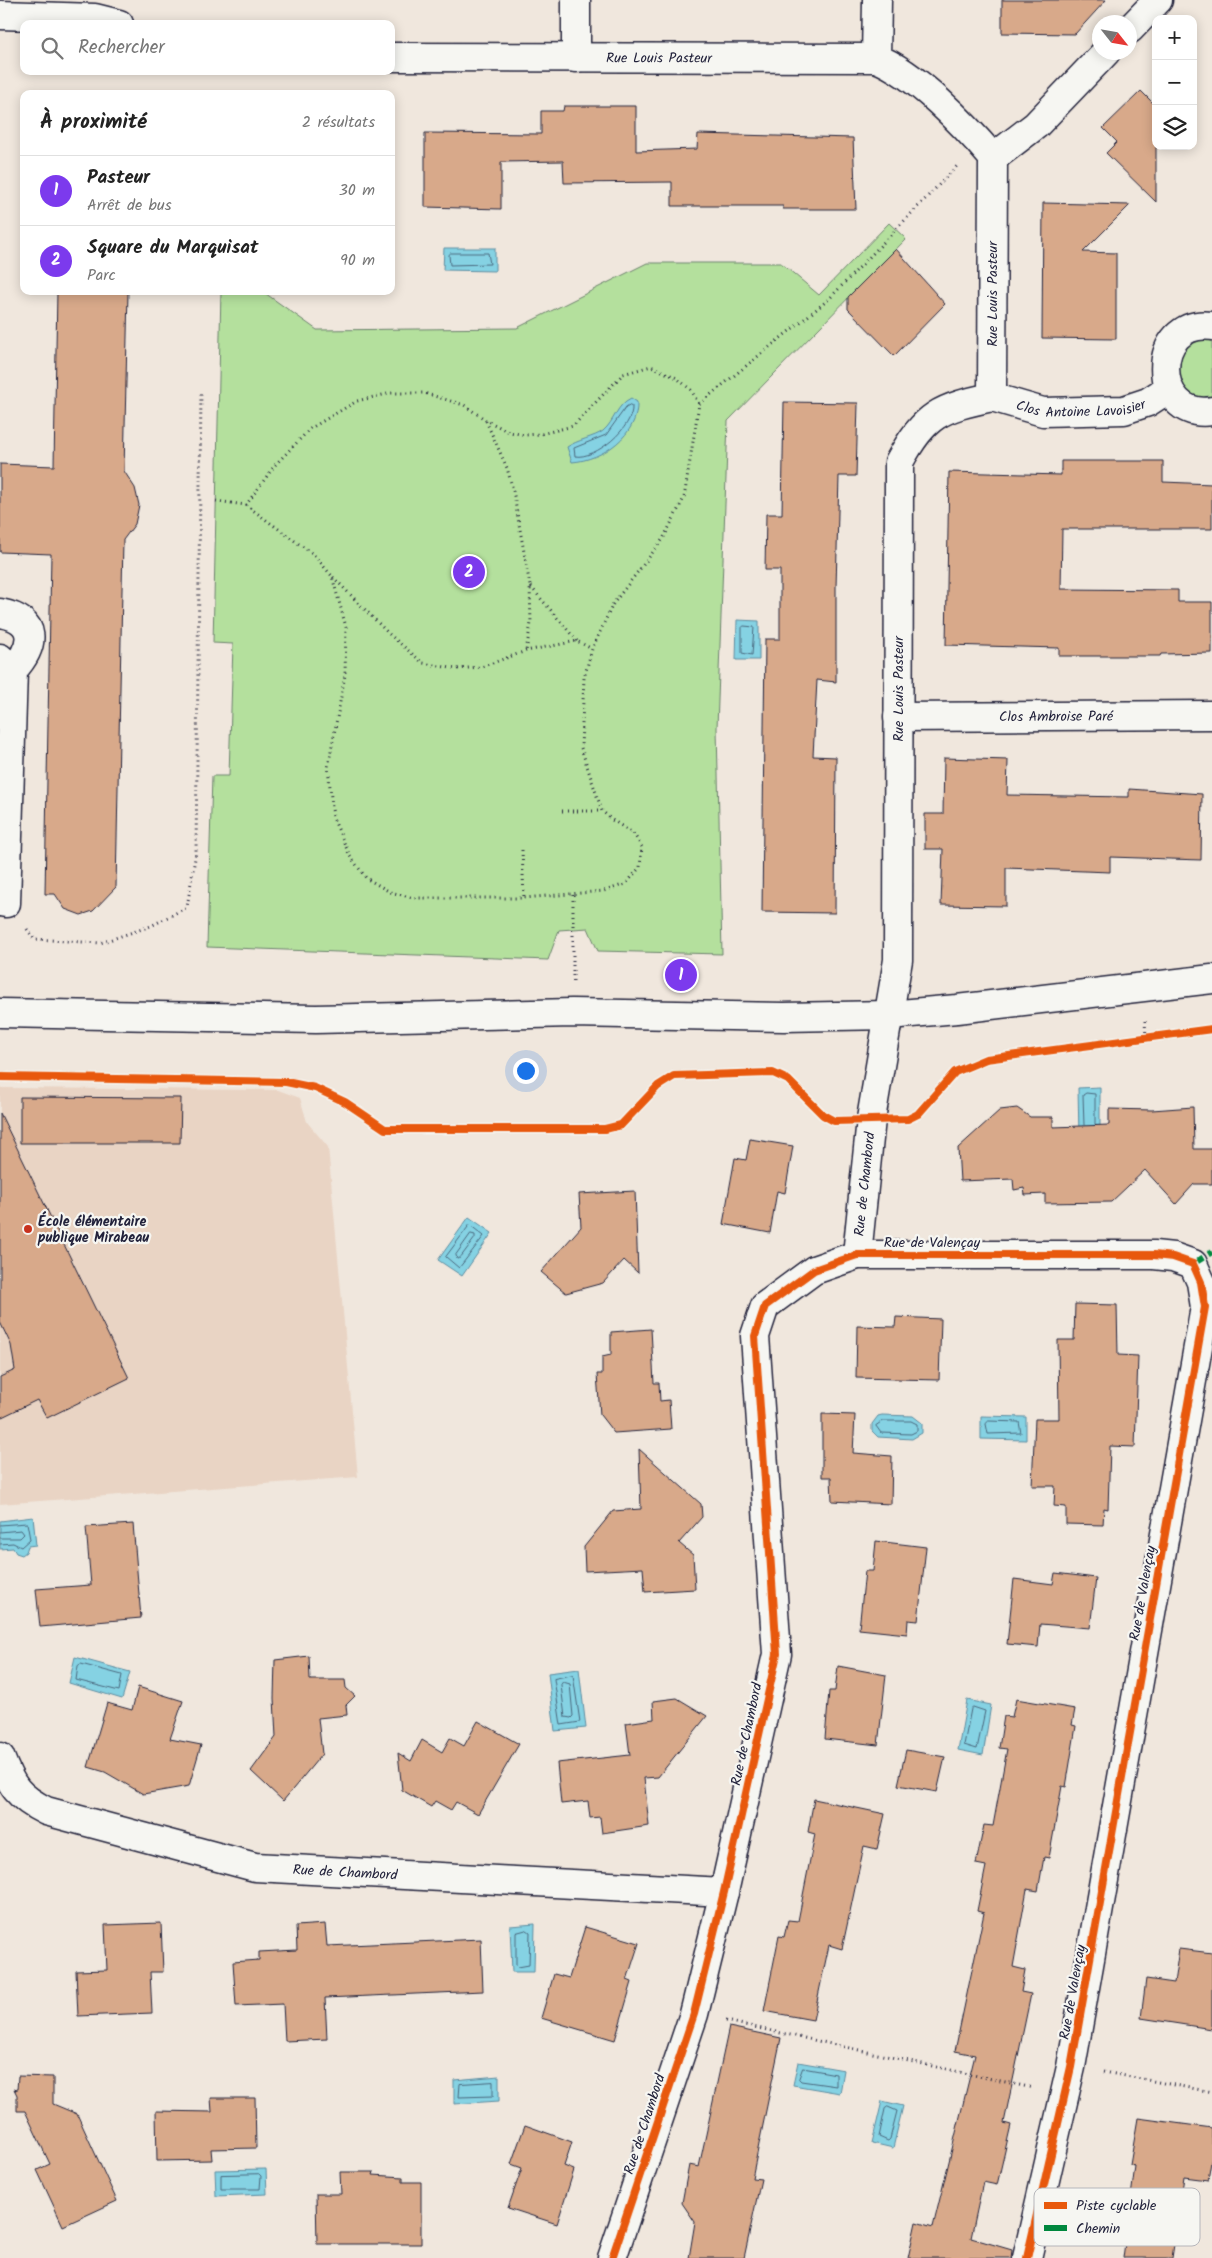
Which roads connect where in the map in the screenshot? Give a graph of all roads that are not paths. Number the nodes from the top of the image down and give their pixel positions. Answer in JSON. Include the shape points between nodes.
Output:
{"nodes":[{"id":1,"x":576,"y":0,"type":"edge"},
{"id":2,"x":877,"y":0,"type":"edge"},
{"id":3,"x":1158,"y":0,"type":"edge"},
{"id":4,"x":9,"y":10,"type":"edge"},
{"id":5,"x":104,"y":20,"type":"edge"},
{"id":6,"x":1137,"y":22,"type":"edge"},
{"id":7,"x":395,"y":58,"type":"edge"},
{"id":8,"x":576,"y":58,"type":"junction"},
{"id":9,"x":876,"y":58,"type":"junction"},
{"id":10,"x":1098,"y":60,"type":"edge"},
{"id":11,"x":986,"y":150,"type":"junction"},
{"id":12,"x":1212,"y":326,"type":"edge"},
{"id":13,"x":1168,"y":389,"type":"junction"},
{"id":14,"x":992,"y":397,"type":"junction"},
{"id":15,"x":1212,"y":411,"type":"edge"},
{"id":16,"x":0,"y":613,"type":"edge"},
{"id":17,"x":6,"y":664,"type":"edge"},
{"id":18,"x":1212,"y":715,"type":"edge"},
{"id":19,"x":898,"y":717,"type":"junction"},
{"id":20,"x":3,"y":903,"type":"edge"},
{"id":21,"x":1212,"y":979,"type":"edge"},
{"id":22,"x":0,"y":1013,"type":"edge"},
{"id":23,"x":889,"y":1015,"type":"junction"},
{"id":24,"x":857,"y":1255,"type":"junction"},
{"id":25,"x":0,"y":1757,"type":"edge"},
{"id":26,"x":724,"y":1892,"type":"junction"},
{"id":27,"x":1043,"y":2188,"type":"edge"},
{"id":28,"x":1034,"y":2228,"type":"edge"},
{"id":29,"x":612,"y":2258,"type":"edge"},
{"id":30,"x":1027,"y":2258,"type":"edge"}],
"edges":[{"from":1,"to":8,"type":"street"},
{"from":2,"to":9,"type":"street"},
{"from":3,"to":6,"type":"street"},
{"from":4,"to":5,"type":"street"},
{"from":7,"to":8,"type":"street","name":"Rue Louis Pasteur"},
{"from":8,"to":9,"type":"street","name":"Rue Louis Pasteur"},
{"from":9,"to":11,"type":"street","name":"Rue Louis Pasteur","via":[[892,64],[914,81]]},
{"from":10,"to":11,"type":"street","via":[[1036,125]]},
{"from":11,"to":14,"type":"street","name":"Rue Louis Pasteur"},
{"from":12,"to":13,"type":"street","via":[[1194,327],[1180,334],[1170,345],[1164,359]]},
{"from":13,"to":14,"type":"street","name":"Clos Antoine Lavoisier","via":[[1148,402],[1124,410],[1043,412]]},
{"from":13,"to":15,"type":"street","via":[[1190,409]]},
{"from":14,"to":19,"type":"street","name":"Rue Louis Pasteur","via":[[944,409],[928,419],[912,437],[899,462]]},
{"from":16,"to":17,"type":"street","via":[[22,622],[28,631],[30,644],[25,657]]},
{"from":17,"to":20,"type":"street"},
{"from":18,"to":19,"type":"street","name":"Clos Ambroise Paré"},
{"from":19,"to":23,"type":"street","name":"Rue Louis Pasteur","via":[[898,960]]},
{"from":21,"to":23,"type":"street"},
{"from":22,"to":23,"type":"street","via":[[316,1020],[572,1013],[784,1017]]},
{"from":23,"to":24,"type":"street","name":"Rue de Chambord","via":[[870,1119]]},
{"from":24,"to":26,"type":"street","name":"Rue de Chambord","via":[[814,1270],[765,1306],[755,1336],[777,1654]]},
{"from":24,"to":27,"type":"street","name":"Rue de Valençay","via":[[1154,1254],[1193,1264],[1201,1282],[1205,1307],[1071,2067]]},
{"from":25,"to":26,"type":"street","name":"Rue de Chambord","via":[[17,1792],[46,1811],[255,1867]]},
{"from":26,"to":29,"type":"street","name":"Rue de Chambord","via":[[694,2014]]},
{"from":28,"to":30,"type":"street","name":"Rue de Valençay"}]}
